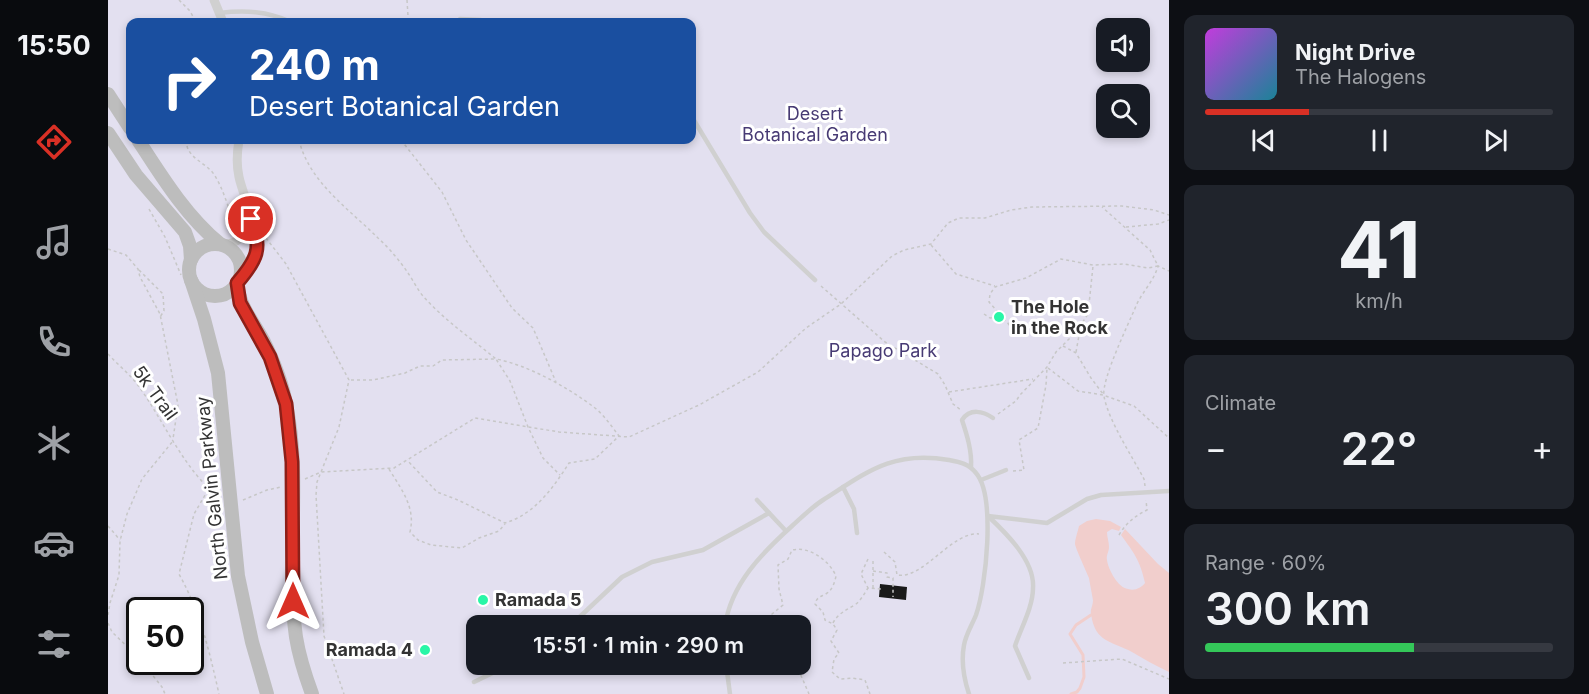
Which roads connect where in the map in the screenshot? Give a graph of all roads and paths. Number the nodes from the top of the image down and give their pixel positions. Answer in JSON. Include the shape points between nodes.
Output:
{"nodes":[{"id":1,"x":179,"y":0,"type":"edge"},
{"id":2,"x":214,"y":0,"type":"edge"},
{"id":3,"x":407,"y":0,"type":"edge"},
{"id":4,"x":408,"y":16,"type":"dead end"},
{"id":5,"x":194,"y":18,"type":"edge"},
{"id":6,"x":221,"y":18,"type":"edge"},
{"id":7,"x":281,"y":18,"type":"edge"},
{"id":8,"x":108,"y":94,"type":"edge"},
{"id":9,"x":126,"y":122,"type":"edge"},
{"id":10,"x":696,"y":124,"type":"edge"},
{"id":11,"x":108,"y":133,"type":"edge"},
{"id":12,"x":141,"y":144,"type":"edge"},
{"id":13,"x":187,"y":144,"type":"edge"},
{"id":14,"x":238,"y":144,"type":"edge"},
{"id":15,"x":299,"y":144,"type":"edge"},
{"id":16,"x":404,"y":144,"type":"edge"},
{"id":17,"x":147,"y":204,"type":"dead end"},
{"id":18,"x":1101,"y":206,"type":"junction"},
{"id":19,"x":1169,"y":215,"type":"edge"},
{"id":20,"x":251,"y":219,"type":"junction"},
{"id":21,"x":1169,"y":220,"type":"edge"},
{"id":22,"x":240,"y":226,"type":"dead end"},
{"id":23,"x":1125,"y":228,"type":"junction"},
{"id":24,"x":264,"y":236,"type":"dead end"},
{"id":25,"x":931,"y":244,"type":"junction"},
{"id":26,"x":221,"y":245,"type":"junction"},
{"id":27,"x":108,"y":249,"type":"edge"},
{"id":28,"x":191,"y":260,"type":"junction"},
{"id":29,"x":1093,"y":265,"type":"junction"},
{"id":30,"x":1158,"y":266,"type":"junction"},
{"id":31,"x":138,"y":269,"type":"junction"},
{"id":32,"x":1169,"y":271,"type":"edge"},
{"id":33,"x":815,"y":280,"type":"joint"},
{"id":34,"x":188,"y":281,"type":"junction"},
{"id":35,"x":237,"y":282,"type":"junction"},
{"id":36,"x":995,"y":287,"type":"junction"},
{"id":37,"x":841,"y":304,"type":"junction"},
{"id":38,"x":984,"y":314,"type":"dead end"},
{"id":39,"x":160,"y":317,"type":"junction"},
{"id":40,"x":999,"y":317,"type":"junction"},
{"id":41,"x":1080,"y":327,"type":"junction"},
{"id":42,"x":1013,"y":330,"type":"dead end"},
{"id":43,"x":1061,"y":345,"type":"junction"},
{"id":44,"x":1076,"y":353,"type":"junction"},
{"id":45,"x":108,"y":354,"type":"edge"},
{"id":46,"x":496,"y":359,"type":"junction"},
{"id":47,"x":1047,"y":367,"type":"junction"},
{"id":48,"x":1035,"y":379,"type":"junction"},
{"id":49,"x":349,"y":380,"type":"junction"},
{"id":50,"x":557,"y":383,"type":"junction"},
{"id":51,"x":948,"y":392,"type":"junction"},
{"id":52,"x":1104,"y":394,"type":"junction"},
{"id":53,"x":966,"y":415,"type":"junction"},
{"id":54,"x":993,"y":418,"type":"joint"},
{"id":55,"x":528,"y":427,"type":"junction"},
{"id":56,"x":619,"y":436,"type":"junction"},
{"id":57,"x":1169,"y":438,"type":"edge"},
{"id":58,"x":173,"y":440,"type":"junction"},
{"id":59,"x":406,"y":460,"type":"junction"},
{"id":60,"x":971,"y":467,"type":"junction"},
{"id":61,"x":389,"y":468,"type":"junction"},
{"id":62,"x":1006,"y":470,"type":"joint"},
{"id":63,"x":321,"y":472,"type":"junction"},
{"id":64,"x":561,"y":476,"type":"junction"},
{"id":65,"x":981,"y":480,"type":"junction"},
{"id":66,"x":843,"y":487,"type":"junction"},
{"id":67,"x":208,"y":489,"type":"dead end"},
{"id":68,"x":1169,"y":491,"type":"edge"},
{"id":69,"x":1146,"y":494,"type":"junction"},
{"id":70,"x":757,"y":500,"type":"dead end"},
{"id":71,"x":769,"y":513,"type":"junction"},
{"id":72,"x":988,"y":516,"type":"junction"},
{"id":73,"x":505,"y":523,"type":"junction"},
{"id":74,"x":108,"y":526,"type":"edge"},
{"id":75,"x":786,"y":531,"type":"junction"},
{"id":76,"x":857,"y":533,"type":"dead end"},
{"id":77,"x":986,"y":535,"type":"junction"},
{"id":78,"x":1119,"y":535,"type":"dead end"},
{"id":79,"x":120,"y":541,"type":"junction"},
{"id":80,"x":884,"y":552,"type":"dead end"},
{"id":81,"x":868,"y":559,"type":"dead end"},
{"id":82,"x":873,"y":559,"type":"dead end"},
{"id":83,"x":873,"y":571,"type":"junction"},
{"id":84,"x":868,"y":588,"type":"junction"},
{"id":85,"x":873,"y":588,"type":"junction"},
{"id":86,"x":881,"y":589,"type":"dead end"},
{"id":87,"x":892,"y":597,"type":"dead end"},
{"id":88,"x":108,"y":615,"type":"edge"},
{"id":89,"x":582,"y":615,"type":"edge"},
{"id":90,"x":727,"y":615,"type":"edge"},
{"id":91,"x":772,"y":615,"type":"edge"},
{"id":92,"x":108,"y":623,"type":"edge"},
{"id":93,"x":833,"y":624,"type":"junction"},
{"id":94,"x":126,"y":646,"type":"edge"},
{"id":95,"x":1063,"y":663,"type":"dead end"},
{"id":96,"x":153,"y":675,"type":"edge"},
{"id":97,"x":488,"y":675,"type":"edge"},
{"id":98,"x":727,"y":675,"type":"edge"},
{"id":99,"x":800,"y":675,"type":"edge"},
{"id":100,"x":1029,"y":678,"type":"dead end"},
{"id":101,"x":1169,"y":679,"type":"edge"},
{"id":102,"x":474,"y":682,"type":"dead end"},
{"id":103,"x":165,"y":694,"type":"edge"},
{"id":104,"x":219,"y":694,"type":"edge"},
{"id":105,"x":267,"y":694,"type":"edge"},
{"id":106,"x":312,"y":694,"type":"edge"},
{"id":107,"x":344,"y":694,"type":"edge"},
{"id":108,"x":730,"y":694,"type":"edge"},
{"id":109,"x":808,"y":694,"type":"edge"},
{"id":110,"x":870,"y":694,"type":"edge"},
{"id":111,"x":969,"y":694,"type":"edge"}],
"edges":[{"from":1,"to":5,"type":"path"},
{"from":2,"to":6,"type":"street"},
{"from":3,"to":4,"type":"path"},
{"from":6,"to":7,"type":"lane","via":[[243,11]]},
{"from":8,"to":9,"type":"main road"},
{"from":10,"to":33,"type":"lane","via":[[764,232]]},
{"from":11,"to":28,"type":"main road","via":[[136,175],[184,232]]},
{"from":12,"to":26,"type":"main road","via":[[186,210]]},
{"from":13,"to":22,"type":"path","via":[[191,155],[215,176],[233,221]]},
{"from":14,"to":20,"type":"street","via":[[238,172]]},
{"from":15,"to":46,"type":"path","via":[[317,177],[380,239],[407,270],[421,294]]},
{"from":16,"to":50,"type":"path","via":[[442,192],[466,240],[512,308],[533,328]]},
{"from":17,"to":34,"type":"path"},
{"from":18,"to":19,"type":"path"},
{"from":18,"to":23,"type":"path"},
{"from":18,"to":25,"type":"path","via":[[1032,207],[986,218],[959,218],[948,222]]},
{"from":20,"to":26,"type":"street","via":[[244,236]]},
{"from":20,"to":35,"type":"street","via":[[258,240],[257,254]]},
{"from":21,"to":23,"type":"path"},
{"from":23,"to":30,"type":"path","via":[[1150,250]]},
{"from":24,"to":49,"type":"path","via":[[286,264]]},
{"from":25,"to":36,"type":"path","via":[[956,274]]},
{"from":25,"to":37,"type":"path","via":[[892,256]]},
{"from":26,"to":28,"type":"main road","via":[[207,245]]},
{"from":26,"to":35,"type":"main road","via":[[239,259]]},
{"from":27,"to":31,"type":"path","via":[[126,255]]},
{"from":28,"to":34,"type":"main road"},
{"from":29,"to":30,"type":"path"},
{"from":29,"to":36,"type":"path","via":[[1061,259],[1026,278]]},
{"from":29,"to":41,"type":"path","via":[[1088,314]]},
{"from":30,"to":32,"type":"path"},
{"from":30,"to":52,"type":"path","via":[[1139,298],[1116,352]]},
{"from":31,"to":39,"type":"path"},
{"from":31,"to":39,"type":"path","via":[[163,294],[164,311]]},
{"from":33,"to":37,"type":"path"},
{"from":34,"to":35,"type":"main road","via":[[210,295],[226,293]]},
{"from":34,"to":105,"type":"main road","name":"North Galvin Parkway","via":[[204,319],[218,373],[238,576]]},
{"from":35,"to":106,"type":"main road","via":[[240,303],[270,357],[286,404],[292,462],[294,620]]},
{"from":36,"to":40,"type":"path","via":[[989,302]]},
{"from":37,"to":51,"type":"path","via":[[885,342],[938,374]]},
{"from":37,"to":56,"type":"path","via":[[806,328],[758,372],[699,405],[629,437]]},
{"from":38,"to":40,"type":"path"},
{"from":39,"to":58,"type":"path","via":[[178,405]]},
{"from":40,"to":42,"type":"path"},
{"from":41,"to":43,"type":"path"},
{"from":41,"to":44,"type":"path"},
{"from":43,"to":44,"type":"path"},
{"from":43,"to":47,"type":"path"},
{"from":44,"to":52,"type":"path"},
{"from":45,"to":58,"type":"path","name":"5k Trail","via":[[139,386]]},
{"from":46,"to":49,"type":"path","via":[[442,360],[433,366],[420,366],[374,380]]},
{"from":46,"to":50,"type":"path"},
{"from":46,"to":55,"type":"path","via":[[510,381]]},
{"from":47,"to":48,"type":"path"},
{"from":47,"to":52,"type":"path","via":[[1078,391]]},
{"from":47,"to":62,"type":"path","via":[[1038,428],[1019,440],[1024,470]]},
{"from":48,"to":51,"type":"path"},
{"from":48,"to":54,"type":"path","via":[[1016,402]]},
{"from":49,"to":63,"type":"path","via":[[335,441]]},
{"from":50,"to":56,"type":"path","via":[[596,409]]},
{"from":51,"to":53,"type":"path","via":[[953,404]]},
{"from":52,"to":57,"type":"path","via":[[1134,406]]},
{"from":52,"to":69,"type":"path","via":[[1112,419],[1144,479]]},
{"from":53,"to":54,"type":"lane","via":[[980,412]]},
{"from":53,"to":60,"type":"lane","via":[[962,420]]},
{"from":55,"to":56,"type":"path"},
{"from":55,"to":59,"type":"path","via":[[475,418]]},
{"from":55,"to":64,"type":"path","via":[[543,458]]},
{"from":56,"to":64,"type":"path","via":[[594,459],[569,463]]},
{"from":58,"to":79,"type":"path","name":"5k Trail","via":[[142,479]]},
{"from":59,"to":61,"type":"path"},
{"from":59,"to":73,"type":"path","via":[[437,492]]},
{"from":60,"to":65,"type":"lane"},
{"from":60,"to":66,"type":"lane","via":[[922,457],[894,460]]},
{"from":61,"to":63,"type":"path"},
{"from":61,"to":73,"type":"path","via":[[409,503],[413,521],[410,532],[418,540],[462,548],[499,531]]},
{"from":62,"to":65,"type":"lane"},
{"from":63,"to":107,"type":"path","via":[[316,495],[322,621]]},
{"from":64,"to":73,"type":"path","via":[[550,493],[518,519]]},
{"from":65,"to":72,"type":"lane"},
{"from":66,"to":75,"type":"lane"},
{"from":66,"to":76,"type":"lane","via":[[854,509]]},
{"from":67,"to":104,"type":"path","via":[[194,514],[179,574],[207,638]]},
{"from":68,"to":69,"type":"lane"},
{"from":69,"to":72,"type":"lane","via":[[1117,493],[1087,499],[1047,523]]},
{"from":69,"to":78,"type":"path","via":[[1148,510],[1135,516]]},
{"from":70,"to":71,"type":"lane"},
{"from":71,"to":75,"type":"lane"},
{"from":71,"to":89,"type":"lane","via":[[703,550],[652,562],[622,577]]},
{"from":72,"to":77,"type":"lane"},
{"from":72,"to":100,"type":"lane","via":[[1010,537],[1031,574],[1032,600],[1015,646]]},
{"from":74,"to":79,"type":"path"},
{"from":75,"to":90,"type":"lane","via":[[747,572]]},
{"from":77,"to":80,"type":"path","via":[[971,533],[903,576],[897,575],[895,562]]},
{"from":77,"to":111,"type":"lane","via":[[981,594],[963,645]]},
{"from":79,"to":88,"type":"path","name":"5k Trail","via":[[119,575]]},
{"from":81,"to":84,"type":"path","via":[[861,574]]},
{"from":82,"to":83,"type":"path"},
{"from":83,"to":85,"type":"path"},
{"from":83,"to":87,"type":"path","via":[[893,578]]},
{"from":84,"to":85,"type":"path"},
{"from":84,"to":93,"type":"path"},
{"from":85,"to":86,"type":"path"},
{"from":91,"to":93,"type":"path","via":[[783,605],[778,566],[792,550],[803,548],[813,552],[836,576],[832,590],[817,597],[815,604],[825,620]]},
{"from":92,"to":94,"type":"path"},
{"from":93,"to":110,"type":"path","via":[[836,632],[831,641],[839,653],[832,672],[840,678],[865,680]]},
{"from":95,"to":101,"type":"path","via":[[1122,659]]},
{"from":96,"to":103,"type":"path"},
{"from":97,"to":102,"type":"lane"},
{"from":98,"to":108,"type":"lane"},
{"from":99,"to":109,"type":"path"}]}
